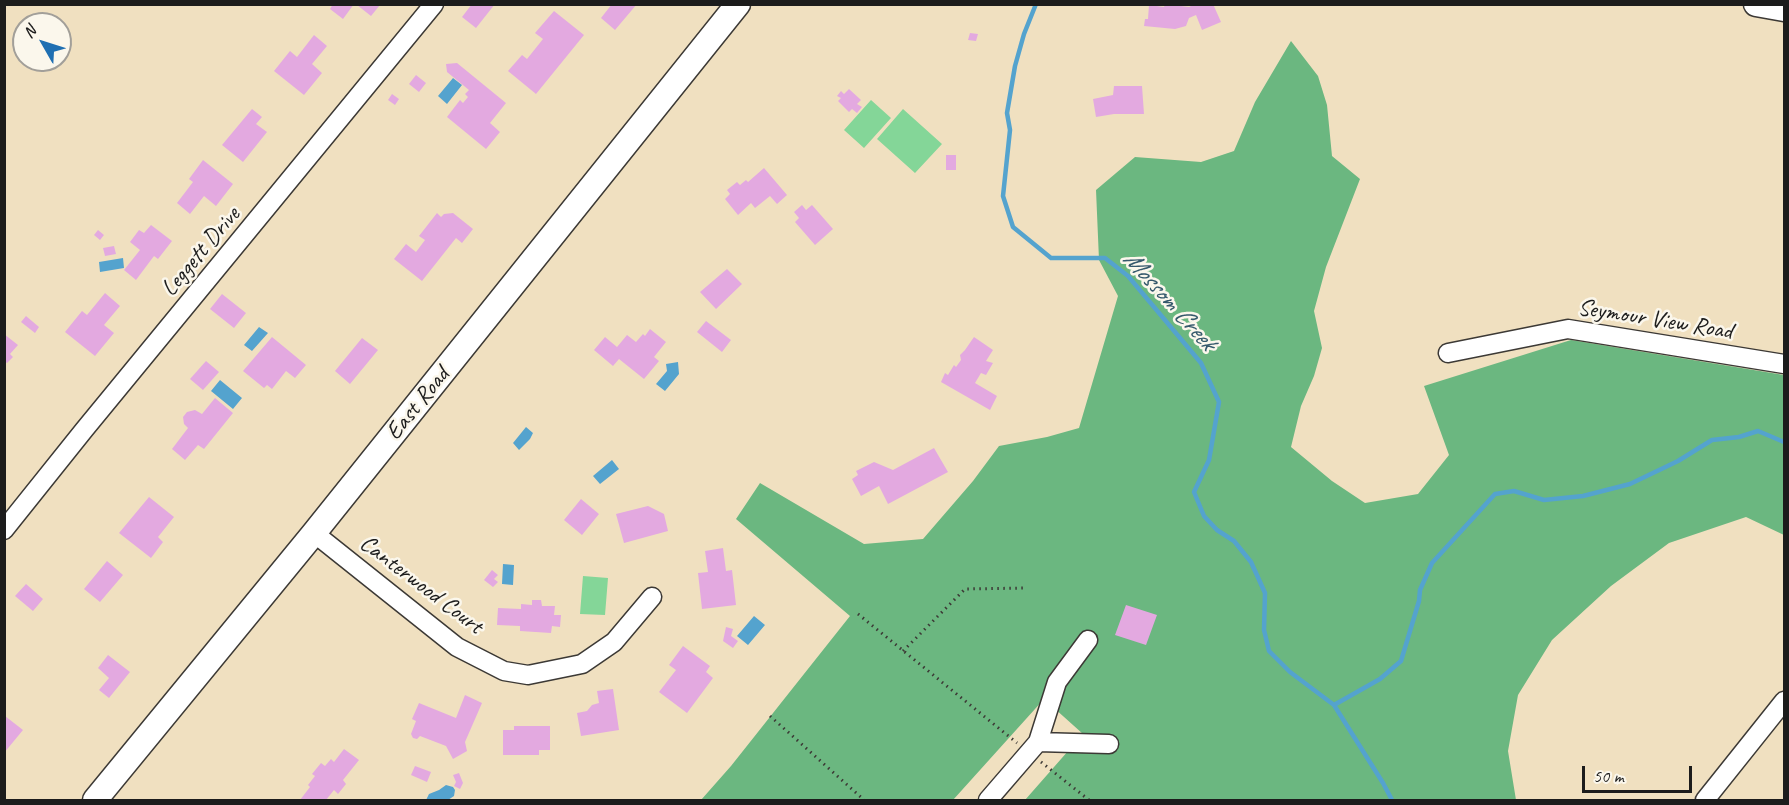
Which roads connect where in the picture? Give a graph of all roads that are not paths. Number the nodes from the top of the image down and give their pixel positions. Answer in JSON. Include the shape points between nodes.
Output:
{"nodes":[{"id":1,"x":434,"y":4,"type":"edge"},
{"id":2,"x":738,"y":4,"type":"edge"},
{"id":3,"x":1756,"y":4,"type":"edge"},
{"id":4,"x":1785,"y":9,"type":"edge"},
{"id":5,"x":1448,"y":353,"type":"dead end"},
{"id":6,"x":1785,"y":364,"type":"edge"},
{"id":7,"x":4,"y":530,"type":"edge"},
{"id":8,"x":314,"y":533,"type":"junction"},
{"id":9,"x":652,"y":597,"type":"dead end"},
{"id":10,"x":1088,"y":640,"type":"dead end"},
{"id":11,"x":1785,"y":701,"type":"edge"},
{"id":12,"x":1109,"y":744,"type":"dead end"},
{"id":13,"x":1034,"y":747,"type":"junction"},
{"id":14,"x":95,"y":801,"type":"edge"},
{"id":15,"x":987,"y":801,"type":"edge"},
{"id":16,"x":1705,"y":801,"type":"edge"}],
"edges":[{"from":1,"to":7,"type":"street","name":"Leggett Drive"},
{"from":2,"to":8,"type":"main road","name":"East Road"},
{"from":3,"to":4,"type":"main road"},
{"from":5,"to":6,"type":"street","name":"Seymour View Road","via":[[1568,329]]},
{"from":8,"to":9,"type":"street","name":"Canterwood Court","via":[[457,647],[504,671],[528,675],[582,664],[614,642]]},
{"from":8,"to":14,"type":"main road","name":"East Road"},
{"from":10,"to":13,"type":"street","via":[[1057,681]]},
{"from":11,"to":16,"type":"street"},
{"from":12,"to":13,"type":"street"},
{"from":13,"to":15,"type":"street"}]}
